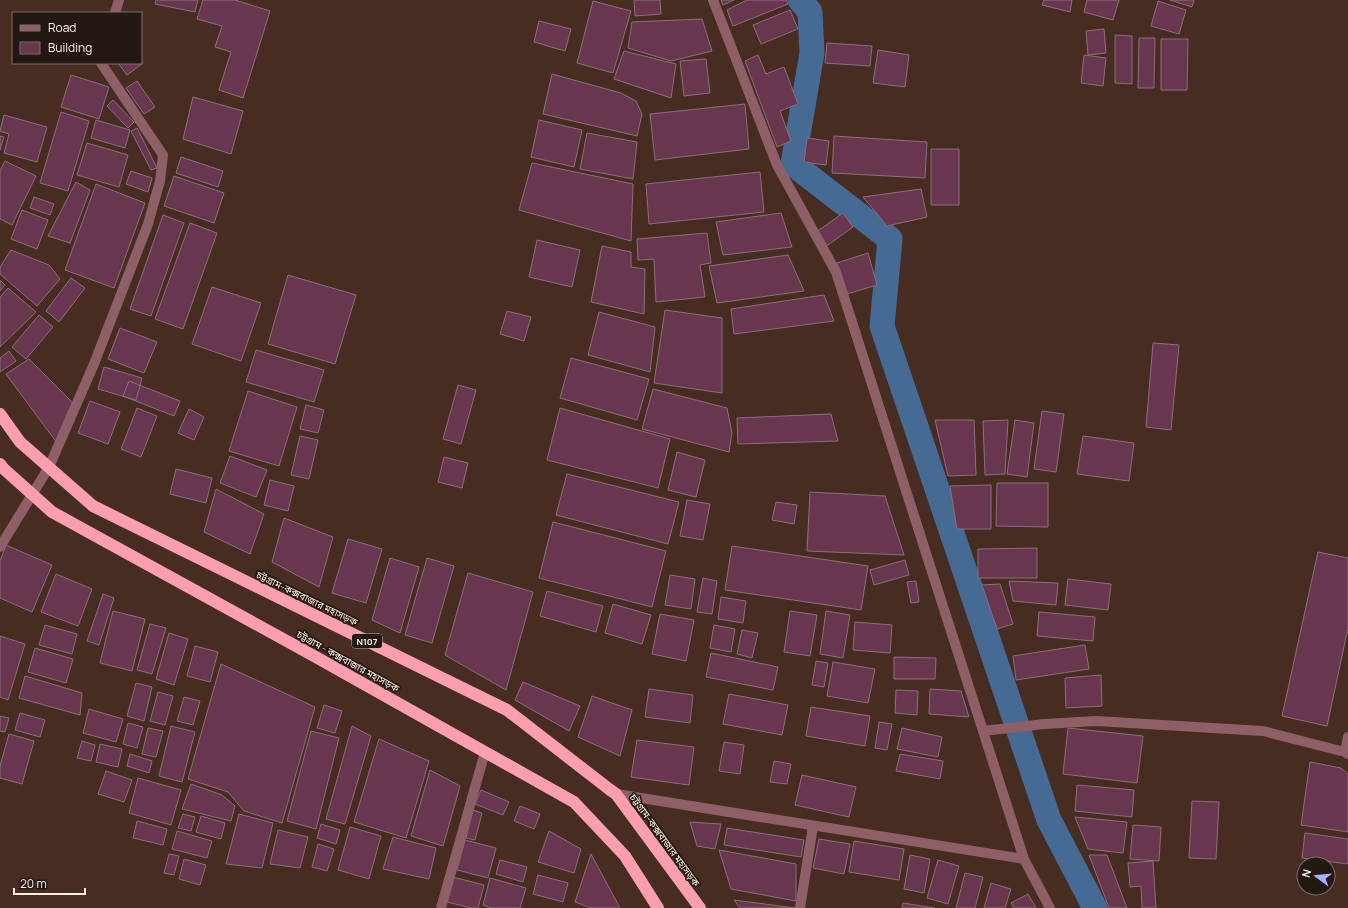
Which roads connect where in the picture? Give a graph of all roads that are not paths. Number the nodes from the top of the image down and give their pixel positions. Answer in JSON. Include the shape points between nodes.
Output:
{"nodes":[{"id":1,"x":120,"y":0,"type":"edge"},
{"id":2,"x":713,"y":0,"type":"edge"},
{"id":3,"x":115,"y":12,"type":"edge"},
{"id":4,"x":102,"y":64,"type":"edge"},
{"id":5,"x":0,"y":414,"type":"edge"},
{"id":6,"x":0,"y":464,"type":"edge"},
{"id":7,"x":49,"y":467,"type":"junction"},
{"id":8,"x":32,"y":494,"type":"junction"},
{"id":9,"x":0,"y":547,"type":"edge"},
{"id":10,"x":983,"y":731,"type":"junction"},
{"id":11,"x":1348,"y":737,"type":"edge"},
{"id":12,"x":485,"y":752,"type":"junction"},
{"id":13,"x":1346,"y":753,"type":"edge"},
{"id":14,"x":616,"y":794,"type":"junction"},
{"id":15,"x":813,"y":826,"type":"junction"},
{"id":16,"x":1024,"y":859,"type":"junction"},
{"id":17,"x":442,"y":908,"type":"edge"},
{"id":18,"x":658,"y":908,"type":"edge"},
{"id":19,"x":700,"y":908,"type":"edge"},
{"id":20,"x":800,"y":908,"type":"edge"},
{"id":21,"x":1050,"y":908,"type":"edge"}],
"edges":[{"from":1,"to":3,"type":"street"},
{"from":2,"to":10,"type":"street","via":[[777,165],[836,272]]},
{"from":4,"to":7,"type":"street","via":[[163,155],[160,181],[148,224],[94,364]]},
{"from":5,"to":7,"type":"highway","name":"চট্টগ্রাম-কক্সবাজার মহাসড়ক","number":"N107","via":[[20,442]]},
{"from":6,"to":8,"type":"highway","name":"চট্টগ্রাম - কক্সবাজার মহাসড়ক"},
{"from":7,"to":8,"type":"street"},
{"from":7,"to":14,"type":"highway","name":"চট্টগ্রাম-কক্সবাজার মহাসড়ক","number":"N107","via":[[93,506],[508,710]]},
{"from":8,"to":9,"type":"street"},
{"from":8,"to":12,"type":"highway","name":"চট্টগ্রাম - কক্সবাজার মহাসড়ক","via":[[52,512]]},
{"from":10,"to":13,"type":"street","via":[[1096,721],[1263,731]]},
{"from":10,"to":16,"type":"street"},
{"from":11,"to":13,"type":"street"},
{"from":12,"to":17,"type":"street"},
{"from":12,"to":18,"type":"highway","name":"চট্টগ্রাম - কক্সবাজার মহাসড়ক","via":[[574,802],[625,856]]},
{"from":14,"to":15,"type":"street"},
{"from":14,"to":19,"type":"highway","name":"চট্টগ্রাম-কক্সবাজার মহাসড়ক","number":"N107"},
{"from":15,"to":16,"type":"street"},
{"from":15,"to":20,"type":"street"},
{"from":16,"to":21,"type":"street"}]}
